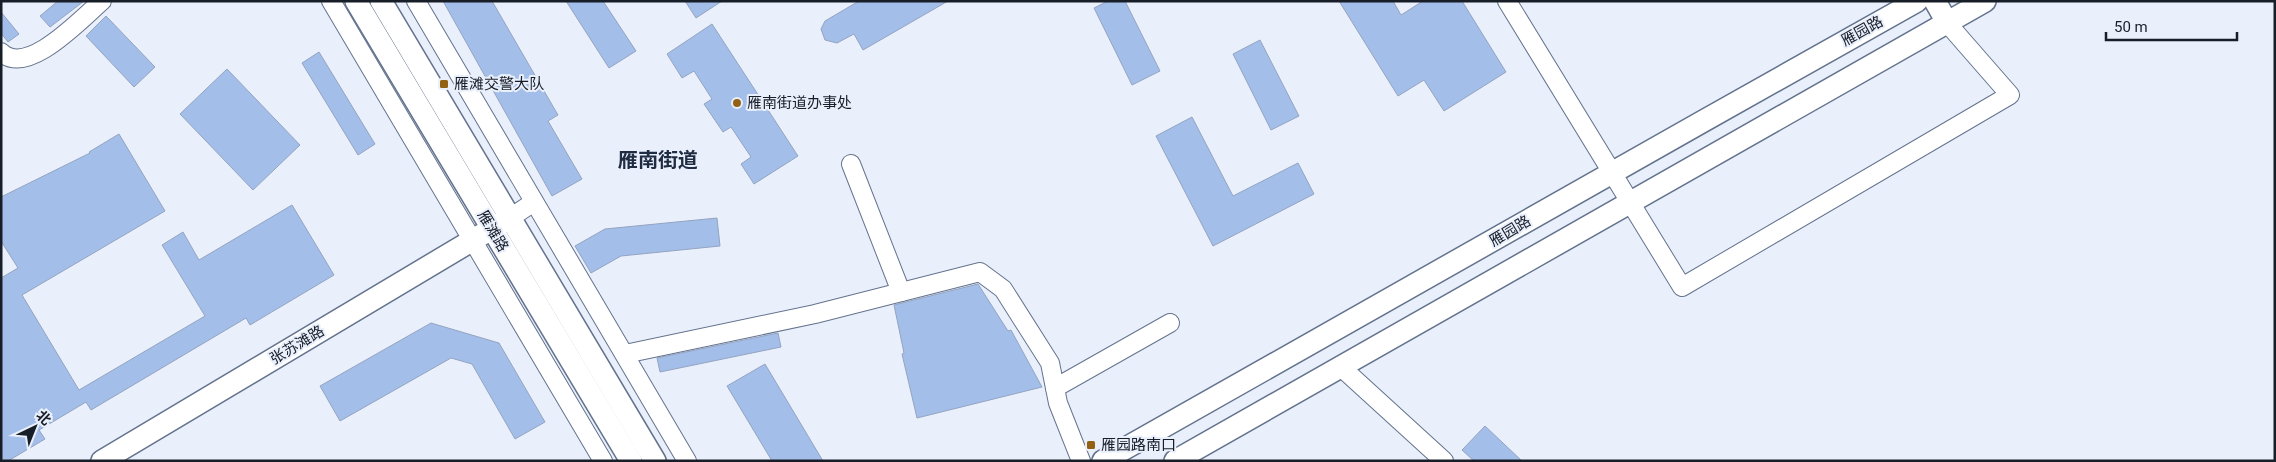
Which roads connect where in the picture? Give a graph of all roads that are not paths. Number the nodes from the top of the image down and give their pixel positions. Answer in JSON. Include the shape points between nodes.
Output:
{"nodes":[{"id":1,"x":102,"y":1,"type":"edge"},
{"id":2,"x":331,"y":1,"type":"edge"},
{"id":3,"x":356,"y":1,"type":"edge"},
{"id":4,"x":381,"y":1,"type":"edge"},
{"id":5,"x":416,"y":1,"type":"edge"},
{"id":6,"x":1507,"y":1,"type":"edge"},
{"id":7,"x":1917,"y":1,"type":"edge"},
{"id":8,"x":1935,"y":1,"type":"edge"},
{"id":9,"x":1985,"y":1,"type":"edge"},
{"id":10,"x":1948,"y":24,"type":"junction"},
{"id":11,"x":1,"y":52,"type":"edge"},
{"id":12,"x":851,"y":164,"type":"dead end"},
{"id":13,"x":1610,"y":172,"type":"junction"},
{"id":14,"x":534,"y":202,"type":"junction"},
{"id":15,"x":1629,"y":202,"type":"junction"},
{"id":16,"x":510,"y":218,"type":"junction"},
{"id":17,"x":492,"y":229,"type":"junction"},
{"id":18,"x":473,"y":240,"type":"junction"},
{"id":19,"x":901,"y":292,"type":"junction"},
{"id":20,"x":1170,"y":323,"type":"dead end"},
{"id":21,"x":625,"y":354,"type":"junction"},
{"id":22,"x":1340,"y":368,"type":"junction"},
{"id":23,"x":1055,"y":388,"type":"junction"},
{"id":24,"x":102,"y":461,"type":"edge"},
{"id":25,"x":604,"y":461,"type":"edge"},
{"id":26,"x":632,"y":461,"type":"edge"},
{"id":27,"x":655,"y":461,"type":"edge"},
{"id":28,"x":687,"y":461,"type":"edge"},
{"id":29,"x":1081,"y":461,"type":"edge"},
{"id":30,"x":1103,"y":461,"type":"edge"},
{"id":31,"x":1175,"y":461,"type":"edge"},
{"id":32,"x":1444,"y":461,"type":"edge"}],
"edges":[{"from":1,"to":11,"type":"street","via":[[39,53],[26,59],[16,59]]},
{"from":2,"to":18,"type":"street","name":"雁滩路"},
{"from":3,"to":17,"type":"main road","name":"雁滩路"},
{"from":4,"to":16,"type":"main road","name":"雁滩路"},
{"from":5,"to":14,"type":"street"},
{"from":6,"to":13,"type":"street"},
{"from":7,"to":13,"type":"main road","name":"雁园路"},
{"from":8,"to":10,"type":"main road"},
{"from":9,"to":10,"type":"main road"},
{"from":10,"to":15,"type":"main road"},
{"from":10,"to":15,"type":"street","via":[[2010,95],[1682,287]]},
{"from":12,"to":19,"type":"street"},
{"from":13,"to":15,"type":"street"},
{"from":13,"to":30,"type":"main road","name":"雁园路","via":[[1497,240]]},
{"from":14,"to":16,"type":"street"},
{"from":14,"to":21,"type":"street"},
{"from":15,"to":22,"type":"main road"},
{"from":16,"to":17,"type":"main road","name":"张苏滩路"},
{"from":16,"to":27,"type":"main road","name":"雁滩路"},
{"from":17,"to":18,"type":"main road","name":"张苏滩路"},
{"from":17,"to":26,"type":"main road","name":"雁滩路"},
{"from":18,"to":24,"type":"main road","name":"张苏滩路"},
{"from":18,"to":25,"type":"street","name":"雁滩路"},
{"from":19,"to":21,"type":"street","via":[[816,314]]},
{"from":19,"to":23,"type":"street","via":[[980,272],[1003,289],[1050,363]]},
{"from":20,"to":23,"type":"street"},
{"from":21,"to":28,"type":"street"},
{"from":22,"to":31,"type":"main road"},
{"from":22,"to":32,"type":"street"},
{"from":23,"to":29,"type":"street","via":[[1058,404]]}]}
